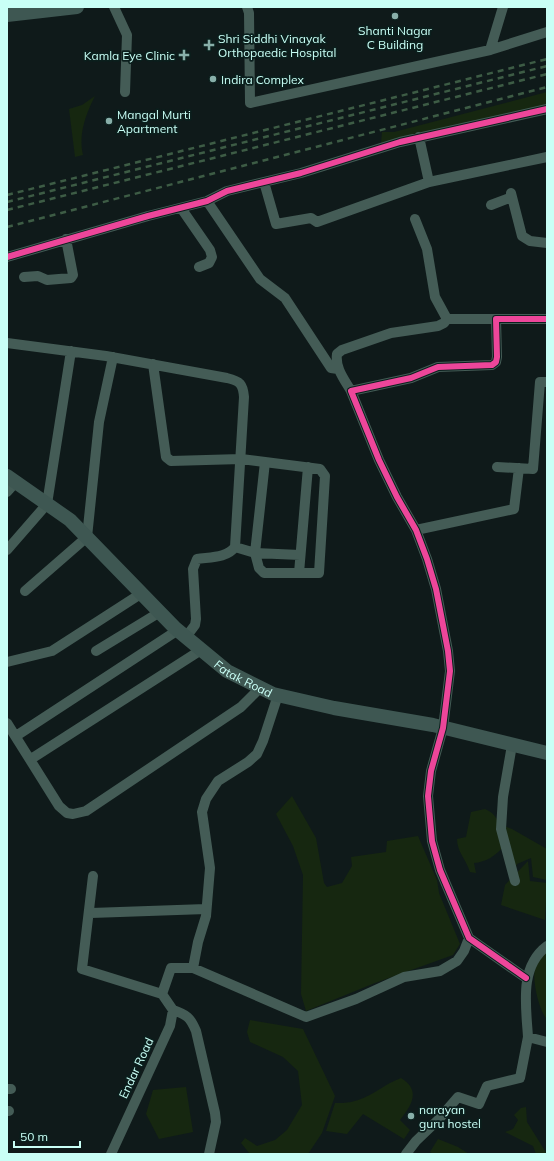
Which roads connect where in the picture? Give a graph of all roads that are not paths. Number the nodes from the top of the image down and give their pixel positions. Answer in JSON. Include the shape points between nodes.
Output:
{"nodes":[{"id":1,"x":77,"y":7,"type":"edge"},
{"id":2,"x":114,"y":7,"type":"edge"},
{"id":3,"x":247,"y":7,"type":"edge"},
{"id":4,"x":503,"y":7,"type":"edge"},
{"id":5,"x":7,"y":15,"type":"edge"},
{"id":6,"x":547,"y":32,"type":"edge"},
{"id":7,"x":490,"y":50,"type":"junction"},
{"id":8,"x":125,"y":92,"type":"dead end"},
{"id":9,"x":547,"y":109,"type":"edge"},
{"id":10,"x":419,"y":137,"type":"junction"},
{"id":11,"x":547,"y":157,"type":"edge"},
{"id":12,"x":264,"y":182,"type":"junction"},
{"id":13,"x":429,"y":182,"type":"junction"},
{"id":14,"x":207,"y":201,"type":"junction"},
{"id":15,"x":491,"y":205,"type":"dead end"},
{"id":16,"x":181,"y":208,"type":"junction"},
{"id":17,"x":415,"y":219,"type":"dead end"},
{"id":18,"x":66,"y":239,"type":"junction"},
{"id":19,"x":547,"y":243,"type":"edge"},
{"id":20,"x":7,"y":257,"type":"edge"},
{"id":21,"x":199,"y":267,"type":"dead end"},
{"id":22,"x":24,"y":277,"type":"dead end"},
{"id":23,"x":447,"y":319,"type":"junction"},
{"id":24,"x":496,"y":319,"type":"junction"},
{"id":25,"x":547,"y":319,"type":"edge"},
{"id":26,"x":7,"y":343,"type":"edge"},
{"id":27,"x":71,"y":352,"type":"junction"},
{"id":28,"x":113,"y":357,"type":"junction"},
{"id":29,"x":153,"y":364,"type":"junction"},
{"id":30,"x":338,"y":369,"type":"junction"},
{"id":31,"x":547,"y":382,"type":"edge"},
{"id":32,"x":351,"y":391,"type":"junction"},
{"id":33,"x":241,"y":459,"type":"junction"},
{"id":34,"x":265,"y":462,"type":"junction"},
{"id":35,"x":308,"y":467,"type":"junction"},
{"id":36,"x":497,"y":467,"type":"dead end"},
{"id":37,"x":519,"y":468,"type":"junction"},
{"id":38,"x":10,"y":484,"type":"edge"},
{"id":39,"x":47,"y":504,"type":"junction"},
{"id":40,"x":416,"y":530,"type":"junction"},
{"id":41,"x":87,"y":537,"type":"junction"},
{"id":42,"x":235,"y":546,"type":"junction"},
{"id":43,"x":7,"y":550,"type":"edge"},
{"id":44,"x":255,"y":553,"type":"junction"},
{"id":45,"x":300,"y":554,"type":"junction"},
{"id":46,"x":299,"y":573,"type":"junction"},
{"id":47,"x":25,"y":591,"type":"dead end"},
{"id":48,"x":142,"y":593,"type":"junction"},
{"id":49,"x":160,"y":612,"type":"junction"},
{"id":50,"x":182,"y":634,"type":"junction"},
{"id":51,"x":201,"y":650,"type":"junction"},
{"id":52,"x":96,"y":651,"type":"dead end"},
{"id":53,"x":7,"y":662,"type":"edge"},
{"id":54,"x":260,"y":688,"type":"junction"},
{"id":55,"x":278,"y":695,"type":"junction"},
{"id":56,"x":7,"y":723,"type":"edge"},
{"id":57,"x":443,"y":728,"type":"junction"},
{"id":58,"x":16,"y":736,"type":"junction"},
{"id":59,"x":512,"y":745,"type":"junction"},
{"id":60,"x":547,"y":753,"type":"edge"},
{"id":61,"x":31,"y":759,"type":"junction"},
{"id":62,"x":94,"y":876,"type":"dead end"},
{"id":63,"x":514,"y":881,"type":"dead end"},
{"id":64,"x":206,"y":909,"type":"junction"},
{"id":65,"x":90,"y":913,"type":"junction"},
{"id":66,"x":469,"y":938,"type":"junction"},
{"id":67,"x":547,"y":946,"type":"edge"},
{"id":68,"x":193,"y":968,"type":"junction"},
{"id":69,"x":526,"y":978,"type":"junction"},
{"id":70,"x":162,"y":994,"type":"junction"},
{"id":71,"x":173,"y":1010,"type":"junction"},
{"id":72,"x":528,"y":1037,"type":"junction"},
{"id":73,"x":547,"y":1042,"type":"edge"},
{"id":74,"x":110,"y":1154,"type":"edge"},
{"id":75,"x":209,"y":1154,"type":"edge"},
{"id":76,"x":406,"y":1154,"type":"edge"}],
"edges":[{"from":1,"to":5,"type":"main road"},
{"from":2,"to":8,"type":"street","via":[[127,35]]},
{"from":3,"to":7,"type":"street","via":[[250,103]]},
{"from":4,"to":7,"type":"street"},
{"from":6,"to":7,"type":"street"},
{"from":9,"to":10,"type":"street"},
{"from":10,"to":12,"type":"street"},
{"from":10,"to":13,"type":"street"},
{"from":11,"to":13,"type":"street"},
{"from":12,"to":13,"type":"street","via":[[276,224],[311,218],[317,222]]},
{"from":12,"to":14,"type":"street","via":[[227,191]]},
{"from":14,"to":16,"type":"street"},
{"from":14,"to":30,"type":"street","via":[[260,279],[285,298],[331,368]]},
{"from":15,"to":19,"type":"street","via":[[511,195],[522,236],[530,241]]},
{"from":16,"to":18,"type":"street"},
{"from":16,"to":21,"type":"street","via":[[210,250],[212,257],[209,263]]},
{"from":17,"to":23,"type":"street","via":[[427,249],[435,297]]},
{"from":18,"to":20,"type":"street"},
{"from":18,"to":22,"type":"street","via":[[73,275],[71,278],[47,280],[38,276]]},
{"from":23,"to":24,"type":"street"},
{"from":23,"to":30,"type":"street","via":[[438,326],[391,333],[342,350],[337,354]]},
{"from":24,"to":25,"type":"street"},
{"from":24,"to":32,"type":"street","via":[[497,357],[492,365],[438,367],[411,378]]},
{"from":26,"to":27,"type":"street"},
{"from":27,"to":28,"type":"street"},
{"from":27,"to":39,"type":"street"},
{"from":28,"to":29,"type":"street"},
{"from":28,"to":41,"type":"street","via":[[99,422]]},
{"from":29,"to":33,"type":"street","via":[[239,381],[243,386],[244,397]]},
{"from":29,"to":33,"type":"street","via":[[166,457],[171,461]]},
{"from":30,"to":32,"type":"street"},
{"from":31,"to":37,"type":"street","via":[[540,382],[533,469]]},
{"from":32,"to":40,"type":"street","via":[[385,472]]},
{"from":33,"to":34,"type":"street"},
{"from":33,"to":42,"type":"street"},
{"from":34,"to":35,"type":"street"},
{"from":34,"to":44,"type":"street"},
{"from":35,"to":45,"type":"street"},
{"from":35,"to":46,"type":"street","via":[[320,469],[325,476],[319,574]]},
{"from":36,"to":37,"type":"street"},
{"from":37,"to":40,"type":"street","via":[[514,509]]},
{"from":38,"to":39,"type":"main road","name":"Fatak Road"},
{"from":39,"to":41,"type":"main road","name":"Fatak Road","via":[[70,520]]},
{"from":39,"to":43,"type":"street"},
{"from":40,"to":57,"type":"street","via":[[428,559],[436,589],[448,651],[450,671]]},
{"from":41,"to":47,"type":"street"},
{"from":41,"to":48,"type":"main road","name":"Fatak Road"},
{"from":42,"to":44,"type":"street"},
{"from":42,"to":50,"type":"street","via":[[231,553],[197,559],[193,569],[195,625]]},
{"from":44,"to":45,"type":"street"},
{"from":44,"to":46,"type":"street","via":[[259,568],[264,573]]},
{"from":45,"to":46,"type":"street"},
{"from":48,"to":49,"type":"main road","name":"Fatak Road"},
{"from":48,"to":53,"type":"street","via":[[52,651]]},
{"from":49,"to":50,"type":"main road","name":"Fatak Road"},
{"from":49,"to":52,"type":"street"},
{"from":50,"to":51,"type":"main road","name":"Fatak Road"},
{"from":50,"to":58,"type":"street"},
{"from":51,"to":54,"type":"main road","name":"Fatak Road","via":[[227,671]]},
{"from":51,"to":61,"type":"street"},
{"from":54,"to":55,"type":"main road","name":"Fatak Road"},
{"from":54,"to":61,"type":"street","via":[[234,712],[86,811],[67,813],[59,806]]},
{"from":55,"to":57,"type":"main road","name":"Fatak Road"},
{"from":55,"to":64,"type":"street","via":[[257,754],[218,781],[206,799],[202,812],[210,868]]},
{"from":56,"to":58,"type":"street"},
{"from":57,"to":59,"type":"main road","name":"Fatak Road"},
{"from":57,"to":66,"type":"street","via":[[430,771],[429,819],[440,870]]},
{"from":58,"to":61,"type":"street"},
{"from":59,"to":60,"type":"main road","name":"Fatak Road"},
{"from":59,"to":63,"type":"street","via":[[503,797],[501,829]]},
{"from":62,"to":65,"type":"street"},
{"from":64,"to":65,"type":"street"},
{"from":64,"to":68,"type":"street"},
{"from":65,"to":70,"type":"street","via":[[82,969]]},
{"from":66,"to":68,"type":"street","via":[[457,961],[440,971],[404,977],[306,1017]]},
{"from":66,"to":69,"type":"street"},
{"from":67,"to":69,"type":"street","via":[[537,953]]},
{"from":68,"to":70,"type":"street","via":[[170,968]]},
{"from":69,"to":72,"type":"street"},
{"from":70,"to":71,"type":"street"},
{"from":71,"to":74,"type":"street","name":"Endar Road","via":[[170,1026]]},
{"from":71,"to":75,"type":"street","via":[[192,1020],[196,1031],[216,1122]]},
{"from":72,"to":73,"type":"street"},
{"from":72,"to":76,"type":"street","via":[[520,1078],[487,1086],[479,1104],[458,1097]]}]}
